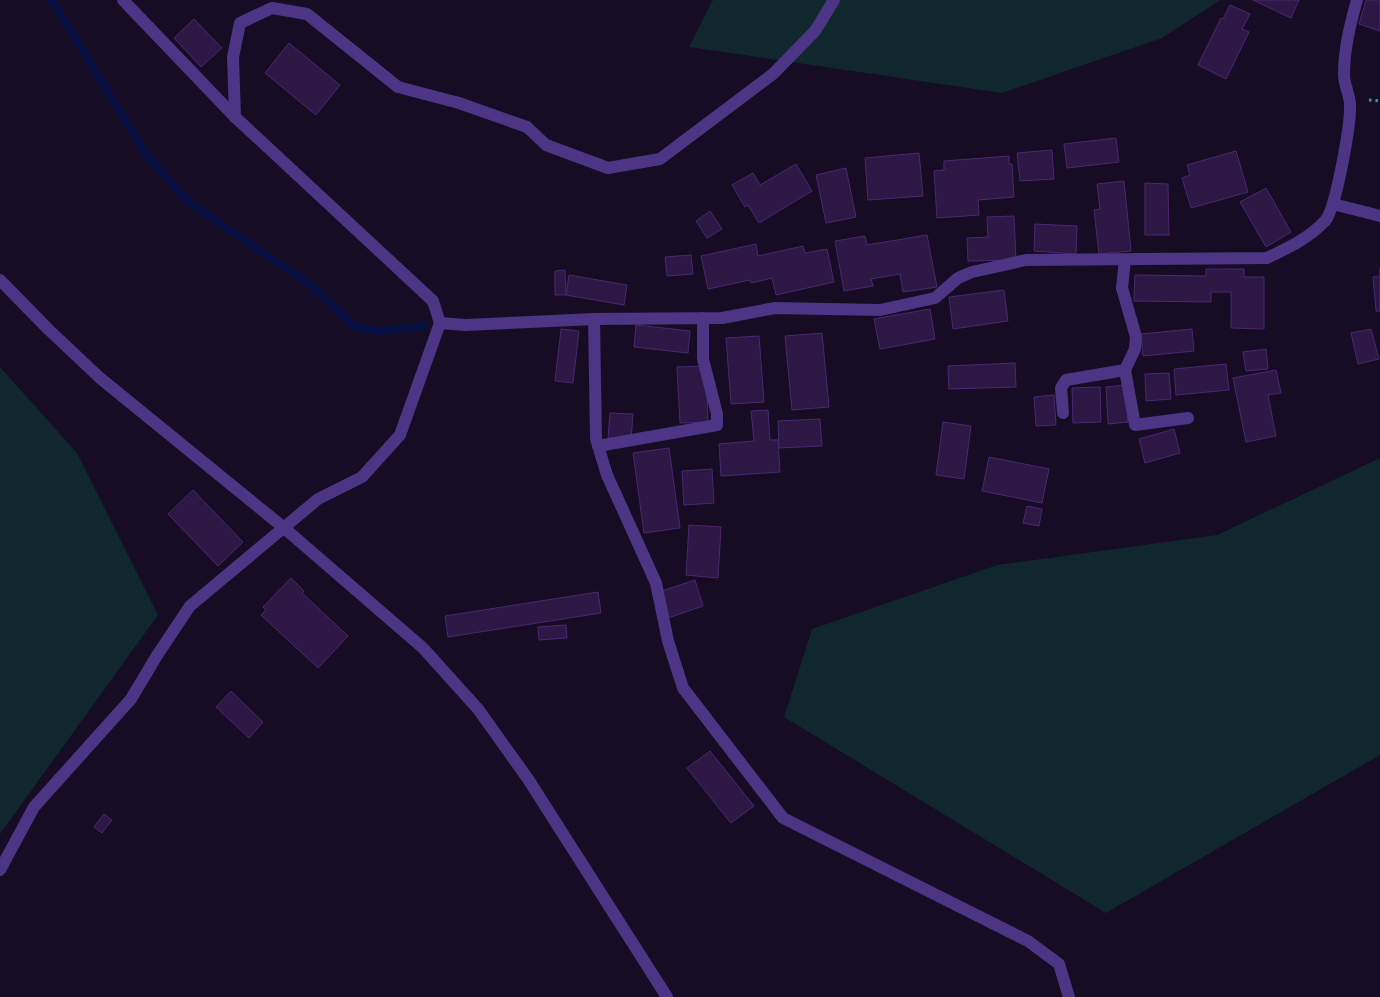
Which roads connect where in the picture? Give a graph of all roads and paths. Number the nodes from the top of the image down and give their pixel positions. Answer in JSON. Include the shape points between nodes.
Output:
{"nodes":[{"id":1,"x":123,"y":0,"type":"edge"},
{"id":2,"x":834,"y":0,"type":"edge"},
{"id":3,"x":1357,"y":0,"type":"edge"},
{"id":4,"x":235,"y":117,"type":"junction"},
{"id":5,"x":1333,"y":204,"type":"junction"},
{"id":6,"x":1380,"y":216,"type":"edge"},
{"id":7,"x":1125,"y":260,"type":"junction"},
{"id":8,"x":0,"y":280,"type":"edge"},
{"id":9,"x":703,"y":318,"type":"junction"},
{"id":10,"x":594,"y":319,"type":"junction"},
{"id":11,"x":440,"y":323,"type":"junction"},
{"id":12,"x":1125,"y":370,"type":"junction"},
{"id":13,"x":1063,"y":413,"type":"dead end"},
{"id":14,"x":1188,"y":418,"type":"dead end"},
{"id":15,"x":598,"y":446,"type":"junction"},
{"id":16,"x":283,"y":527,"type":"junction"},
{"id":17,"x":0,"y":870,"type":"edge"},
{"id":18,"x":667,"y":997,"type":"edge"},
{"id":19,"x":1069,"y":997,"type":"edge"}],
"edges":[{"from":1,"to":4,"type":"street"},
{"from":2,"to":4,"type":"street","via":[[815,31],[773,74],[660,159],[608,168],[546,145],[527,127],[459,103],[398,87],[307,14],[272,8],[240,23],[233,57]]},
{"from":3,"to":5,"type":"street","via":[[1348,32],[1344,77],[1350,105],[1348,134]]},
{"from":4,"to":11,"type":"street","via":[[433,301]]},
{"from":5,"to":6,"type":"street"},
{"from":5,"to":7,"type":"street","via":[[1326,220],[1298,244],[1267,258]]},
{"from":7,"to":9,"type":"street","via":[[1026,260],[972,272],[958,278],[935,298],[880,310],[775,308],[722,318]]},
{"from":7,"to":12,"type":"street","via":[[1122,288],[1136,337],[1135,348]]},
{"from":8,"to":16,"type":"street","via":[[100,378]]},
{"from":9,"to":10,"type":"street"},
{"from":9,"to":15,"type":"street","via":[[702,359],[717,425]]},
{"from":10,"to":11,"type":"street","via":[[465,325]]},
{"from":10,"to":15,"type":"street"},
{"from":11,"to":16,"type":"street","via":[[400,436],[362,477],[318,499]]},
{"from":12,"to":13,"type":"street","via":[[1066,380],[1061,388]]},
{"from":12,"to":14,"type":"street","via":[[1135,425]]},
{"from":15,"to":19,"type":"street","via":[[607,475],[656,583],[668,641],[683,688],[783,818],[1028,941],[1059,964]]},
{"from":16,"to":17,"type":"street","via":[[190,606],[131,699],[34,807]]},
{"from":16,"to":18,"type":"street","via":[[423,648],[478,710],[528,779]]}]}
